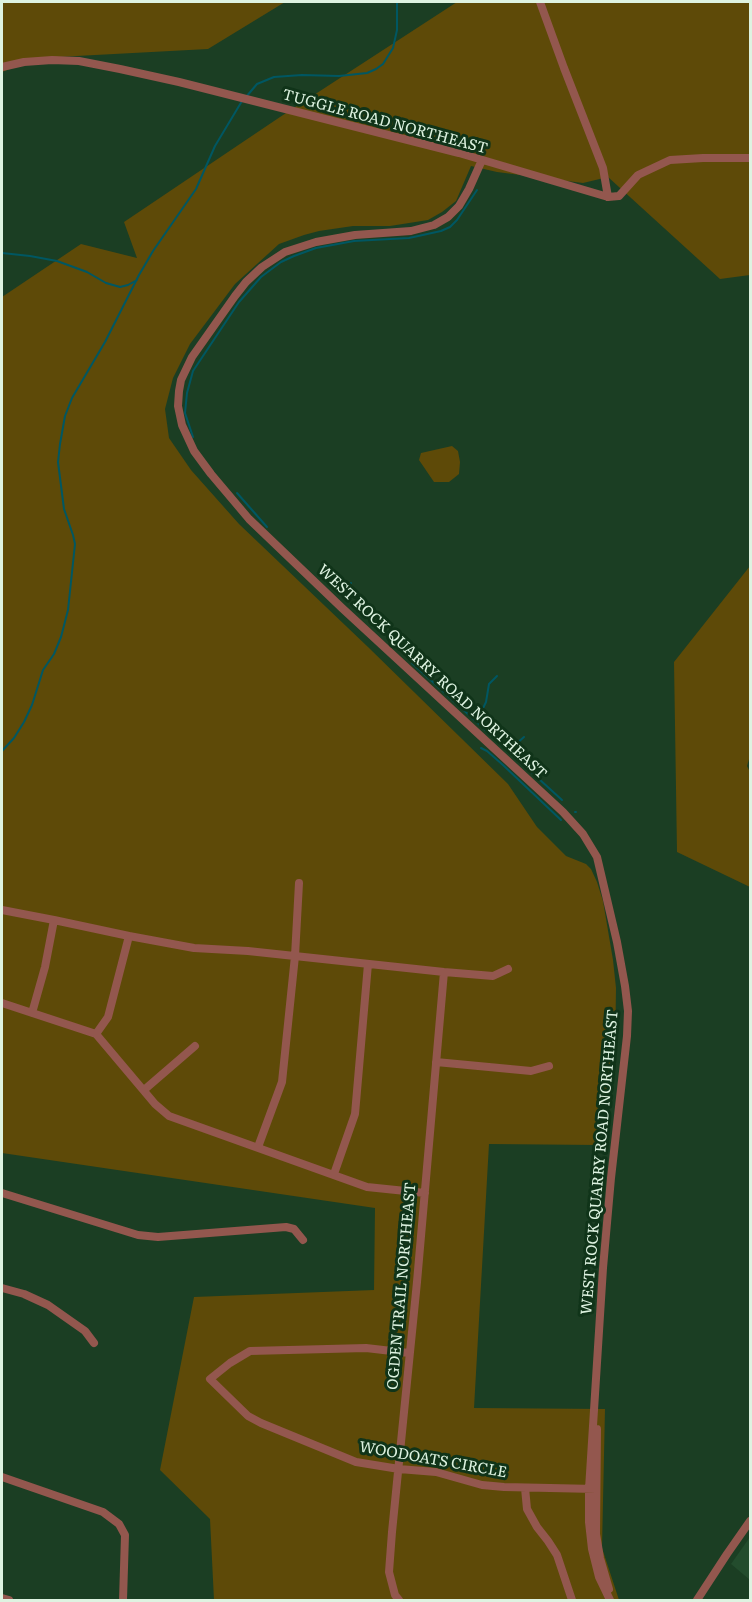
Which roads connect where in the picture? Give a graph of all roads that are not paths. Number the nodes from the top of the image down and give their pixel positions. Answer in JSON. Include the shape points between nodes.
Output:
{"nodes":[{"id":1,"x":540,"y":2,"type":"edge"},
{"id":2,"x":2,"y":67,"type":"edge"},
{"id":3,"x":750,"y":158,"type":"edge"},
{"id":4,"x":482,"y":160,"type":"junction"},
{"id":5,"x":608,"y":197,"type":"junction"},
{"id":6,"x":299,"y":884,"type":"dead end"},
{"id":7,"x":2,"y":910,"type":"edge"},
{"id":8,"x":54,"y":920,"type":"junction"},
{"id":9,"x":129,"y":936,"type":"junction"},
{"id":10,"x":295,"y":956,"type":"junction"},
{"id":11,"x":368,"y":964,"type":"junction"},
{"id":12,"x":508,"y":969,"type":"dead end"},
{"id":13,"x":444,"y":972,"type":"junction"},
{"id":14,"x":2,"y":1003,"type":"edge"},
{"id":15,"x":33,"y":1013,"type":"junction"},
{"id":16,"x":96,"y":1034,"type":"junction"},
{"id":17,"x":195,"y":1046,"type":"dead end"},
{"id":18,"x":436,"y":1062,"type":"junction"},
{"id":19,"x":549,"y":1066,"type":"dead end"},
{"id":20,"x":144,"y":1090,"type":"junction"},
{"id":21,"x":258,"y":1147,"type":"junction"},
{"id":22,"x":334,"y":1174,"type":"junction"},
{"id":23,"x":2,"y":1193,"type":"edge"},
{"id":24,"x":424,"y":1193,"type":"junction"},
{"id":25,"x":303,"y":1240,"type":"dead end"},
{"id":26,"x":2,"y":1288,"type":"edge"},
{"id":27,"x":94,"y":1343,"type":"dead end"},
{"id":28,"x":409,"y":1353,"type":"junction"},
{"id":29,"x":399,"y":1469,"type":"junction"},
{"id":30,"x":2,"y":1477,"type":"edge"},
{"id":31,"x":525,"y":1488,"type":"junction"},
{"id":32,"x":593,"y":1489,"type":"junction"},
{"id":33,"x":750,"y":1521,"type":"edge"},
{"id":34,"x":2,"y":1598,"type":"edge"},
{"id":35,"x":9,"y":1600,"type":"edge"},
{"id":36,"x":123,"y":1600,"type":"edge"},
{"id":37,"x":399,"y":1600,"type":"edge"},
{"id":38,"x":572,"y":1600,"type":"edge"},
{"id":39,"x":611,"y":1600,"type":"edge"},
{"id":40,"x":697,"y":1600,"type":"edge"}],
"edges":[{"from":1,"to":5,"type":"street","via":[[603,168]]},
{"from":2,"to":4,"type":"street","name":"TUGGLE ROAD NORTHEAST","via":[[52,60],[120,69]]},
{"from":3,"to":5,"type":"street","via":[[670,160],[638,175],[619,196]]},
{"from":4,"to":5,"type":"street","name":"TUGGLE ROAD NORTHEAST"},
{"from":4,"to":32,"type":"street","name":"WEST ROCK QUARRY ROAD NORTHEAST","via":[[463,201],[434,225],[316,242],[285,252],[262,267],[235,296],[192,357],[181,380],[178,406],[194,451],[249,519],[563,812],[584,834],[595,854],[617,942],[628,1023],[605,1249],[592,1436]]},
{"from":6,"to":10,"type":"street"},
{"from":7,"to":8,"type":"street"},
{"from":8,"to":9,"type":"street"},
{"from":8,"to":15,"type":"street"},
{"from":9,"to":10,"type":"street","via":[[194,948]]},
{"from":9,"to":16,"type":"street","via":[[108,1017]]},
{"from":10,"to":11,"type":"street"},
{"from":10,"to":21,"type":"street","via":[[282,1082]]},
{"from":11,"to":13,"type":"street"},
{"from":11,"to":22,"type":"street","via":[[355,1114]]},
{"from":12,"to":13,"type":"street","via":[[494,976]]},
{"from":13,"to":18,"type":"street","name":"OGDEN TRAIL NORTHEAST"},
{"from":14,"to":15,"type":"street"},
{"from":15,"to":16,"type":"street"},
{"from":16,"to":20,"type":"street"},
{"from":17,"to":20,"type":"street"},
{"from":18,"to":19,"type":"street","via":[[531,1071]]},
{"from":18,"to":24,"type":"street","name":"OGDEN TRAIL NORTHEAST"},
{"from":20,"to":21,"type":"street","via":[[169,1116]]},
{"from":21,"to":22,"type":"street"},
{"from":22,"to":24,"type":"street","via":[[367,1187]]},
{"from":23,"to":25,"type":"street","via":[[138,1235],[158,1237],[286,1227],[294,1229]]},
{"from":24,"to":28,"type":"street","name":"OGDEN TRAIL NORTHEAST"},
{"from":26,"to":27,"type":"street","via":[[48,1305],[86,1331]]},
{"from":28,"to":29,"type":"street","name":"OGDEN TRAIL NORTHEAST"},
{"from":28,"to":29,"type":"street","name":"WOODOATS CIRCLE","via":[[366,1348],[250,1351],[210,1379],[248,1416],[261,1423],[356,1462]]},
{"from":29,"to":31,"type":"street","name":"WOODOATS CIRCLE","via":[[436,1472],[482,1485]]},
{"from":29,"to":37,"type":"street","name":"OGDEN TRAIL NORTHEAST","via":[[389,1572]]},
{"from":30,"to":36,"type":"street","via":[[103,1512],[119,1524],[125,1535]]},
{"from":31,"to":32,"type":"street","name":"WOODOATS CIRCLE"},
{"from":31,"to":38,"type":"street","via":[[527,1509],[557,1555]]},
{"from":32,"to":39,"type":"street","name":"WEST ROCK QUARRY ROAD NORTHEAST","via":[[589,1522],[592,1549],[602,1585]]},
{"from":33,"to":40,"type":"street"},
{"from":34,"to":35,"type":"street"}]}
